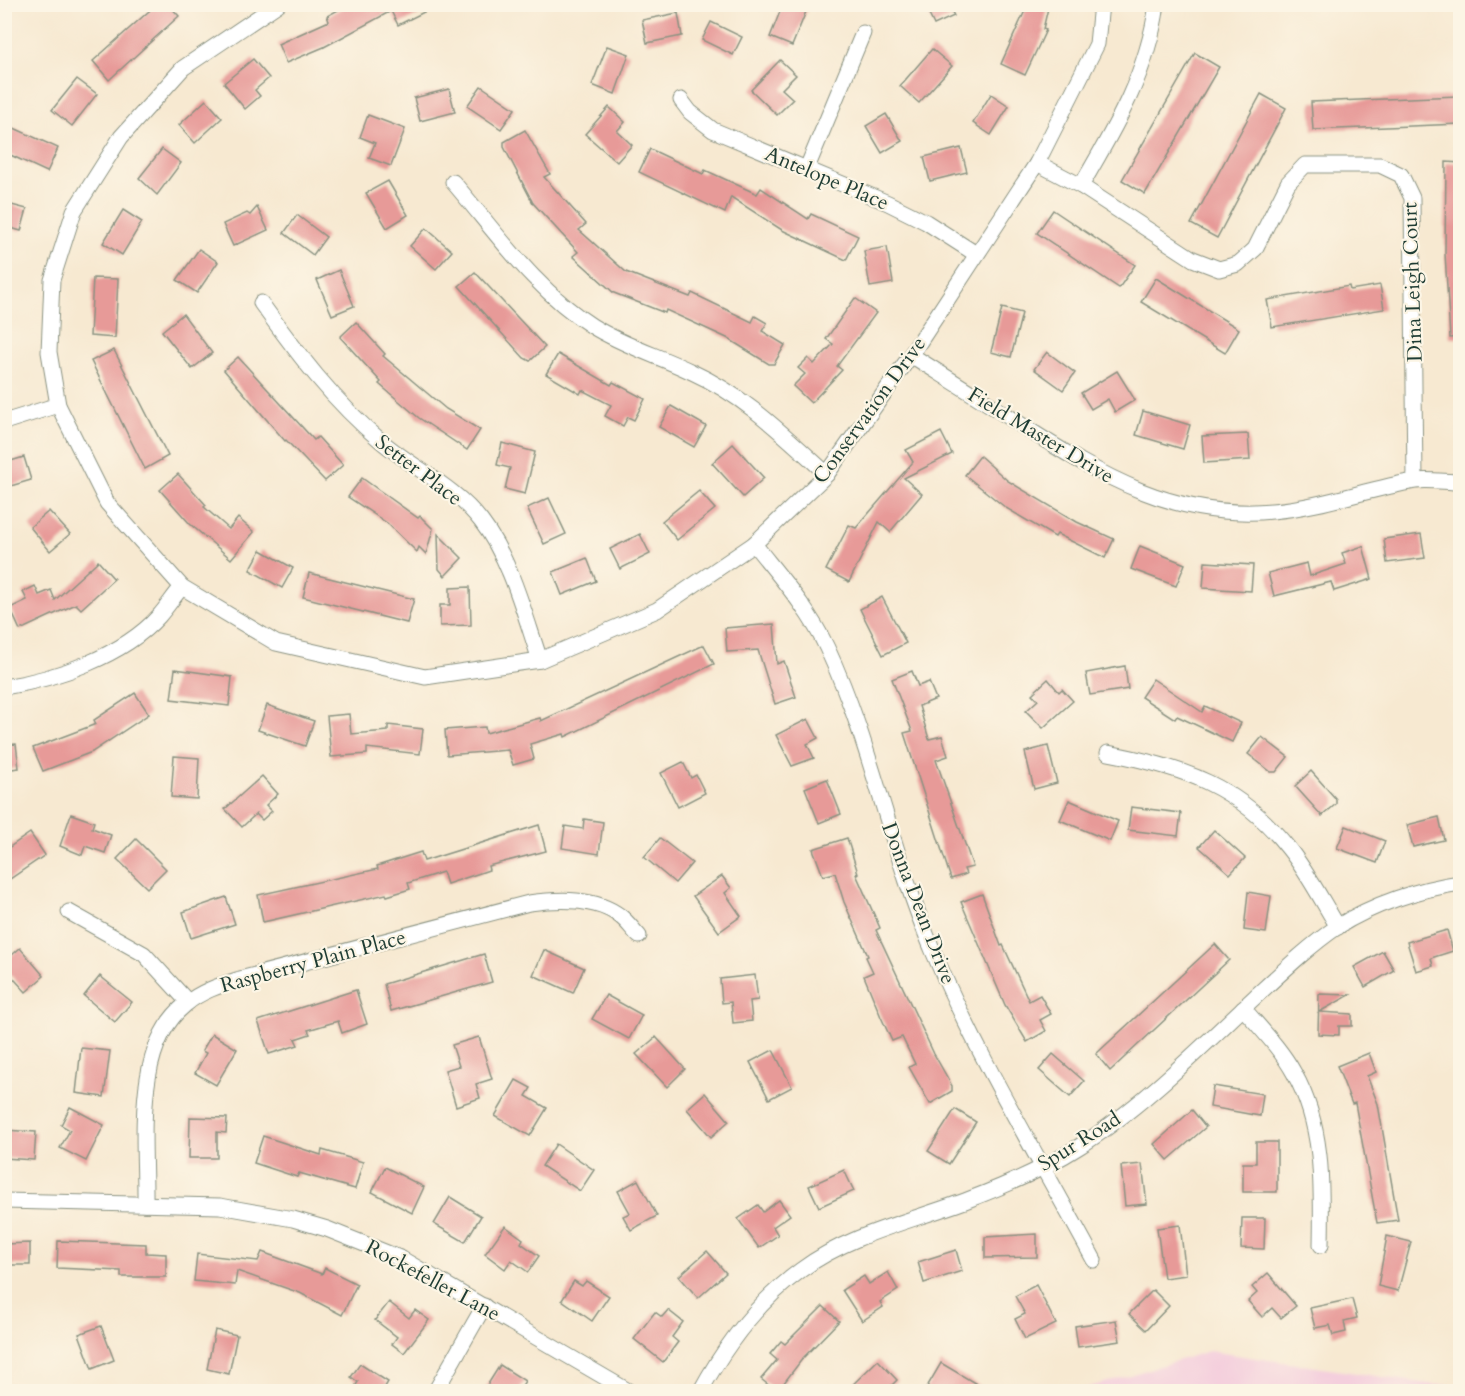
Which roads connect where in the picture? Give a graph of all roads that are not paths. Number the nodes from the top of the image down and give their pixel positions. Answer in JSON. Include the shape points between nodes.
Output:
{"nodes":[{"id":1,"x":278,"y":4,"type":"edge"},
{"id":2,"x":1101,"y":4,"type":"edge"},
{"id":3,"x":1156,"y":4,"type":"edge"},
{"id":4,"x":863,"y":33,"type":"dead end"},
{"id":5,"x":681,"y":100,"type":"dead end"},
{"id":6,"x":1037,"y":163,"type":"junction"},
{"id":7,"x":807,"y":168,"type":"junction"},
{"id":8,"x":453,"y":182,"type":"dead end"},
{"id":9,"x":1081,"y":186,"type":"junction"},
{"id":10,"x":976,"y":254,"type":"junction"},
{"id":11,"x":261,"y":303,"type":"dead end"},
{"id":12,"x":912,"y":355,"type":"junction"},
{"id":13,"x":58,"y":405,"type":"junction"},
{"id":14,"x":4,"y":422,"type":"edge"},
{"id":15,"x":827,"y":474,"type":"junction"},
{"id":16,"x":1415,"y":481,"type":"junction"},
{"id":17,"x":1461,"y":482,"type":"edge"},
{"id":18,"x":754,"y":544,"type":"junction"},
{"id":19,"x":182,"y":587,"type":"junction"},
{"id":20,"x":540,"y":660,"type":"junction"},
{"id":21,"x":4,"y":687,"type":"edge"},
{"id":22,"x":1107,"y":753,"type":"dead end"},
{"id":23,"x":1461,"y":883,"type":"edge"},
{"id":24,"x":69,"y":912,"type":"dead end"},
{"id":25,"x":1338,"y":927,"type":"junction"},
{"id":26,"x":639,"y":936,"type":"dead end"},
{"id":27,"x":188,"y":1002,"type":"junction"},
{"id":28,"x":1243,"y":1008,"type":"junction"},
{"id":29,"x":1043,"y":1165,"type":"junction"},
{"id":30,"x":4,"y":1201,"type":"edge"},
{"id":31,"x":145,"y":1204,"type":"junction"},
{"id":32,"x":1321,"y":1245,"type":"dead end"},
{"id":33,"x":1094,"y":1260,"type":"dead end"},
{"id":34,"x":484,"y":1306,"type":"junction"},
{"id":35,"x":435,"y":1392,"type":"edge"},
{"id":36,"x":630,"y":1392,"type":"edge"},
{"id":37,"x":700,"y":1392,"type":"edge"}],
"edges":[{"from":1,"to":13,"type":"street","name":"Conservation Drive","via":[[183,68],[121,137],[74,212],[52,280],[49,352]]},
{"from":2,"to":6,"type":"street","name":"Conservation Drive","via":[[1097,44]]},
{"from":3,"to":9,"type":"street","via":[[1139,79]]},
{"from":4,"to":7,"type":"street"},
{"from":5,"to":7,"type":"street","name":"Antelope Place","via":[[713,130]]},
{"from":6,"to":9,"type":"street","name":"Dina Leigh Court"},
{"from":6,"to":10,"type":"street","name":"Conservation Drive"},
{"from":7,"to":10,"type":"street","name":"Antelope Place","via":[[917,218]]},
{"from":8,"to":15,"type":"street","via":[[526,269],[569,310],[616,340],[693,372],[730,393]]},
{"from":9,"to":16,"type":"street","name":"Dina Leigh Court","via":[[1193,259],[1219,269],[1238,264],[1255,249],[1288,183],[1305,165],[1380,165],[1401,176],[1412,198]]},
{"from":10,"to":12,"type":"street","name":"Conservation Drive"},
{"from":11,"to":20,"type":"street","name":"Setter Place","via":[[344,409],[383,444],[450,490],[480,521],[509,571]]},
{"from":12,"to":15,"type":"street","name":"Conservation Drive"},
{"from":12,"to":16,"type":"street","name":"Field Master Drive","via":[[1090,469],[1136,491],[1183,505],[1228,512],[1273,511]]},
{"from":13,"to":14,"type":"street"},
{"from":13,"to":19,"type":"street","name":"Conservation Drive","via":[[107,503]]},
{"from":15,"to":18,"type":"street","name":"Conservation Drive"},
{"from":16,"to":17,"type":"street","name":"Field Master Drive"},
{"from":18,"to":20,"type":"street","name":"Conservation Drive","via":[[657,610]]},
{"from":18,"to":29,"type":"street","name":"Donna Dean Drive","via":[[827,647],[933,951]]},
{"from":19,"to":20,"type":"street","name":"Conservation Drive","via":[[276,644],[424,677]]},
{"from":19,"to":21,"type":"street","via":[[158,617],[119,646],[72,670]]},
{"from":22,"to":25,"type":"street","via":[[1162,763],[1234,796],[1267,823],[1291,851]]},
{"from":23,"to":25,"type":"street","name":"Spur Road","via":[[1404,897]]},
{"from":24,"to":27,"type":"street","via":[[144,954]]},
{"from":25,"to":28,"type":"street","name":"Spur Road"},
{"from":26,"to":27,"type":"street","name":"Raspberry Plain Place","via":[[620,915],[600,905],[554,900],[240,979]]},
{"from":27,"to":31,"type":"street","name":"Raspberry Plain Place","via":[[162,1033],[150,1061]]},
{"from":28,"to":29,"type":"street","name":"Spur Road","via":[[1116,1120],[1079,1147]]},
{"from":28,"to":32,"type":"street","via":[[1293,1072],[1309,1107],[1321,1162]]},
{"from":29,"to":33,"type":"street","name":"Donna Dean Drive"},
{"from":29,"to":37,"type":"street","name":"Spur Road","via":[[969,1200],[859,1238],[801,1269],[745,1322]]},
{"from":30,"to":31,"type":"street","name":"Rockefeller Lane"},
{"from":31,"to":34,"type":"street","name":"Rockefeller Lane","via":[[220,1206],[327,1229],[402,1259]]},
{"from":34,"to":35,"type":"street"},
{"from":34,"to":36,"type":"street","name":"Rockefeller Lane"}]}
